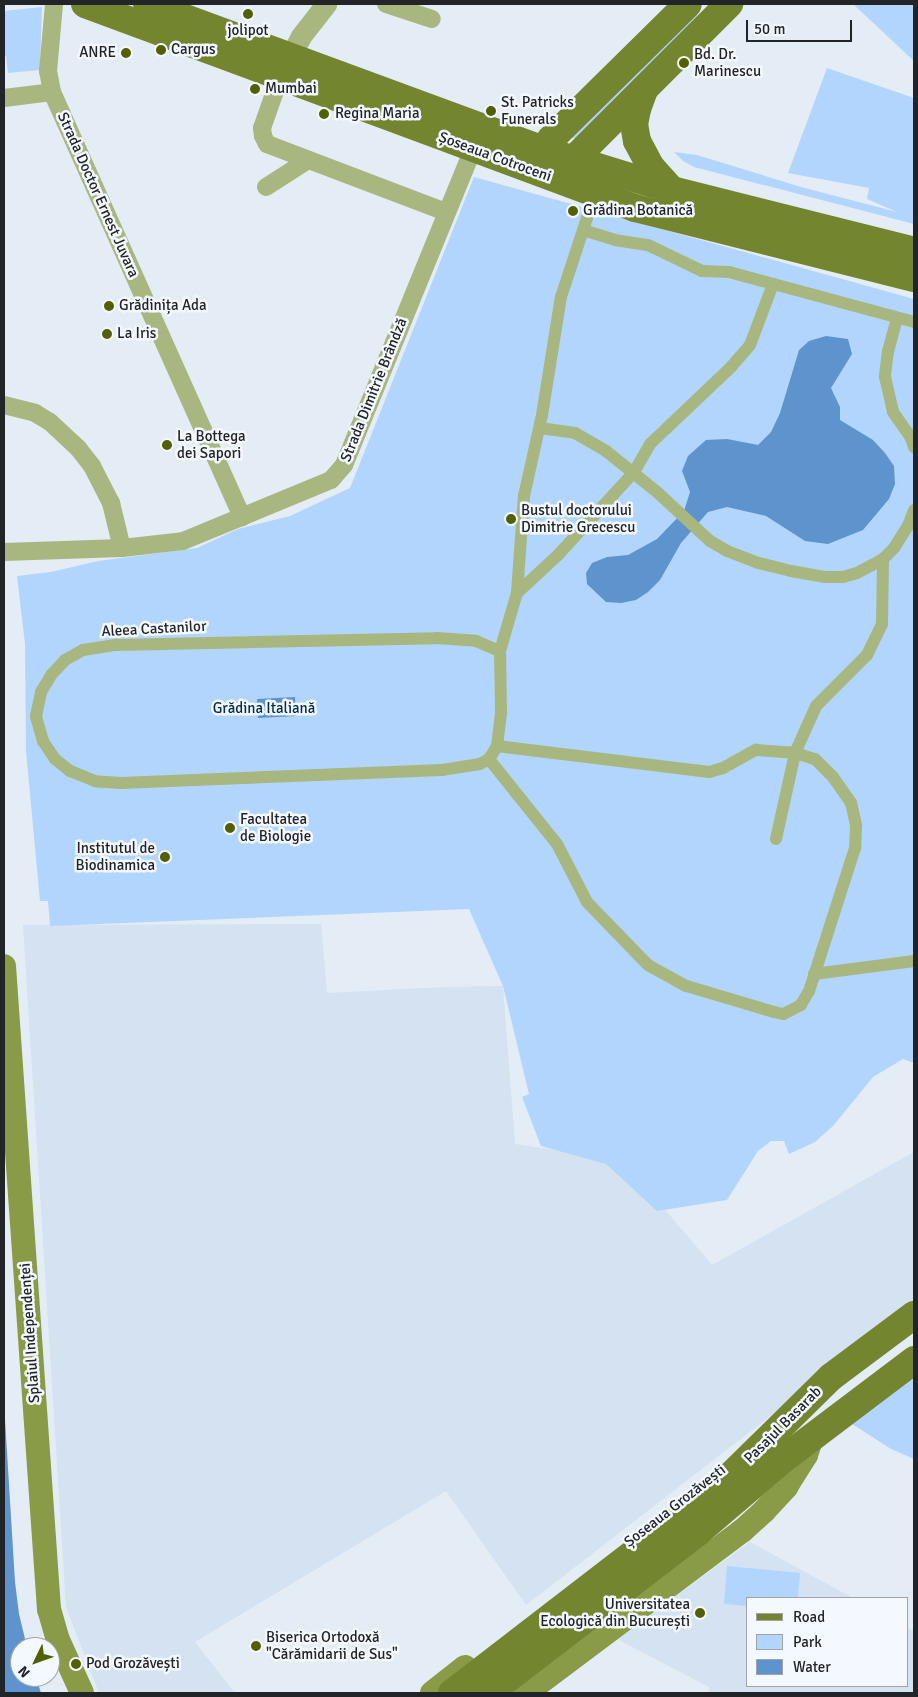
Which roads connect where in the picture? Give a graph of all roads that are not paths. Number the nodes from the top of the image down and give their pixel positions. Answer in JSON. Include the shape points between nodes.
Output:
{"nodes":[{"id":1,"x":54,"y":4,"type":"edge"},
{"id":2,"x":85,"y":4,"type":"edge"},
{"id":3,"x":147,"y":4,"type":"edge"},
{"id":4,"x":326,"y":4,"type":"edge"},
{"id":5,"x":386,"y":4,"type":"edge"},
{"id":6,"x":688,"y":4,"type":"edge"},
{"id":7,"x":730,"y":4,"type":"edge"},
{"id":8,"x":432,"y":19,"type":"dead end"},
{"id":9,"x":284,"y":66,"type":"junction"},
{"id":10,"x":645,"y":88,"type":"junction"},
{"id":11,"x":52,"y":92,"type":"junction"},
{"id":12,"x":4,"y":98,"type":"edge"},
{"id":13,"x":473,"y":149,"type":"junction"},
{"id":14,"x":308,"y":160,"type":"junction"},
{"id":15,"x":539,"y":161,"type":"junction"},
{"id":16,"x":569,"y":171,"type":"junction"},
{"id":17,"x":266,"y":187,"type":"dead end"},
{"id":18,"x":672,"y":190,"type":"junction"},
{"id":19,"x":590,"y":206,"type":"dead end"},
{"id":20,"x":446,"y":212,"type":"junction"},
{"id":21,"x":582,"y":230,"type":"junction"},
{"id":22,"x":914,"y":251,"type":"edge"},
{"id":23,"x":914,"y":278,"type":"edge"},
{"id":24,"x":773,"y":284,"type":"junction"},
{"id":25,"x":897,"y":318,"type":"junction"},
{"id":26,"x":914,"y":322,"type":"edge"},
{"id":27,"x":4,"y":405,"type":"edge"},
{"id":28,"x":540,"y":428,"type":"junction"},
{"id":29,"x":914,"y":447,"type":"edge"},
{"id":30,"x":634,"y":472,"type":"junction"},
{"id":31,"x":914,"y":510,"type":"edge"},
{"id":32,"x":242,"y":517,"type":"junction"},
{"id":33,"x":122,"y":548,"type":"junction"},
{"id":34,"x":4,"y":552,"type":"edge"},
{"id":35,"x":883,"y":559,"type":"junction"},
{"id":36,"x":517,"y":593,"type":"junction"},
{"id":37,"x":500,"y":651,"type":"junction"},
{"id":38,"x":497,"y":746,"type":"junction"},
{"id":39,"x":795,"y":753,"type":"junction"},
{"id":40,"x":489,"y":759,"type":"junction"},
{"id":41,"x":776,"y":839,"type":"dead end"},
{"id":42,"x":914,"y":960,"type":"edge"},
{"id":43,"x":4,"y":966,"type":"edge"},
{"id":44,"x":814,"y":974,"type":"junction"},
{"id":45,"x":914,"y":1315,"type":"edge"},
{"id":46,"x":914,"y":1360,"type":"edge"},
{"id":47,"x":831,"y":1377,"type":"junction"},
{"id":48,"x":812,"y":1437,"type":"junction"},
{"id":49,"x":775,"y":1451,"type":"junction"},
{"id":50,"x":554,"y":1670,"type":"junction"},
{"id":51,"x":82,"y":1693,"type":"edge"},
{"id":52,"x":432,"y":1693,"type":"edge"},
{"id":53,"x":452,"y":1693,"type":"edge"},
{"id":54,"x":489,"y":1693,"type":"edge"},
{"id":55,"x":526,"y":1693,"type":"edge"},
{"id":56,"x":547,"y":1693,"type":"edge"}],
"edges":[{"from":1,"to":11,"type":"street","name":"Strada Doctor Ernest Juvara","via":[[48,71]]},
{"from":2,"to":9,"type":"main road","name":"Șoseaua Cotroceni"},
{"from":3,"to":9,"type":"main road","name":"Șoseaua Cotroceni"},
{"from":4,"to":9,"type":"street"},
{"from":5,"to":8,"type":"street"},
{"from":6,"to":15,"type":"main road","via":[[551,138]]},
{"from":7,"to":10,"type":"main road"},
{"from":9,"to":13,"type":"main road","name":"Șoseaua Cotroceni"},
{"from":9,"to":14,"type":"street","via":[[262,136],[267,144]]},
{"from":9,"to":15,"type":"main road","name":"Șoseaua Cotroceni"},
{"from":10,"to":16,"type":"main road"},
{"from":10,"to":18,"type":"main road","via":[[636,116],[637,140],[651,167]]},
{"from":11,"to":12,"type":"street"},
{"from":11,"to":32,"type":"street","name":"Strada Doctor Ernest Juvara"},
{"from":13,"to":15,"type":"main road","name":"Șoseaua Cotroceni"},
{"from":13,"to":20,"type":"street","name":"Strada Dimitrie Brândză"},
{"from":14,"to":17,"type":"street"},
{"from":14,"to":20,"type":"street"},
{"from":15,"to":16,"type":"main road","name":"Șoseaua Cotroceni"},
{"from":16,"to":18,"type":"main road","name":"Șoseaua Cotroceni"},
{"from":16,"to":23,"type":"main road","name":"Șoseaua Cotroceni","via":[[635,208]]},
{"from":18,"to":22,"type":"main road","name":"Șoseaua Cotroceni"},
{"from":19,"to":21,"type":"street"},
{"from":20,"to":32,"type":"street","name":"Strada Dimitrie Brândză","via":[[338,474],[324,484]]},
{"from":21,"to":24,"type":"street","via":[[614,240],[648,245],[702,270],[730,272]]},
{"from":21,"to":28,"type":"street","via":[[561,297]]},
{"from":24,"to":25,"type":"street"},
{"from":24,"to":30,"type":"street","via":[[750,344],[731,367],[650,444]]},
{"from":25,"to":26,"type":"street"},
{"from":25,"to":29,"type":"street","via":[[885,377],[893,412]]},
{"from":27,"to":33,"type":"street","via":[[36,413],[78,448],[92,466],[111,503]]},
{"from":28,"to":30,"type":"street","via":[[575,433]]},
{"from":28,"to":36,"type":"street","via":[[524,496]]},
{"from":30,"to":35,"type":"street","via":[[710,541],[759,563],[825,577],[858,574]]},
{"from":30,"to":36,"type":"street","via":[[558,555]]},
{"from":31,"to":35,"type":"street","via":[[908,526]]},
{"from":32,"to":33,"type":"street","name":"Strada Dimitrie Brândză","via":[[182,541]]},
{"from":33,"to":34,"type":"street","name":"Strada Dimitrie Brândză"},
{"from":35,"to":39,"type":"street","via":[[882,624],[868,655],[816,706]]},
{"from":36,"to":37,"type":"street"},
{"from":37,"to":38,"type":"street","via":[[501,713]]},
{"from":37,"to":40,"type":"street","name":"Aleea Castanilor","via":[[476,640],[437,638],[116,644],[83,650],[65,660],[41,692],[36,716],[43,741],[54,759],[70,772],[95,781],[442,770],[480,764]]},
{"from":38,"to":39,"type":"street","via":[[709,772],[756,750]]},
{"from":38,"to":40,"type":"street"},
{"from":39,"to":41,"type":"street"},
{"from":39,"to":44,"type":"street","via":[[815,759],[833,777],[851,803],[856,825],[855,848]]},
{"from":40,"to":44,"type":"street","via":[[557,844],[587,902],[648,965],[686,986],[783,1014],[801,1005]]},
{"from":42,"to":44,"type":"street"},
{"from":43,"to":51,"type":"main road","name":"Splaiul Independenței","via":[[50,1609],[58,1640]]},
{"from":45,"to":47,"type":"main road","name":"Șoseaua Grozăvești"},
{"from":46,"to":48,"type":"main road"},
{"from":47,"to":49,"type":"main road","name":"Pasajul Basarab"},
{"from":47,"to":52,"type":"main road","name":"Șoseaua Grozăvești","via":[[704,1484]]},
{"from":48,"to":49,"type":"main road","name":"Pasajul Basarab"},
{"from":48,"to":50,"type":"main road","via":[[796,1471],[764,1511],[722,1548]]},
{"from":49,"to":53,"type":"main road","name":"Pasajul Basarab","via":[[718,1488]]},
{"from":49,"to":54,"type":"main road","name":"Pasajul Basarab","via":[[699,1531]]},
{"from":50,"to":55,"type":"main road"},
{"from":50,"to":56,"type":"main road"}]}
